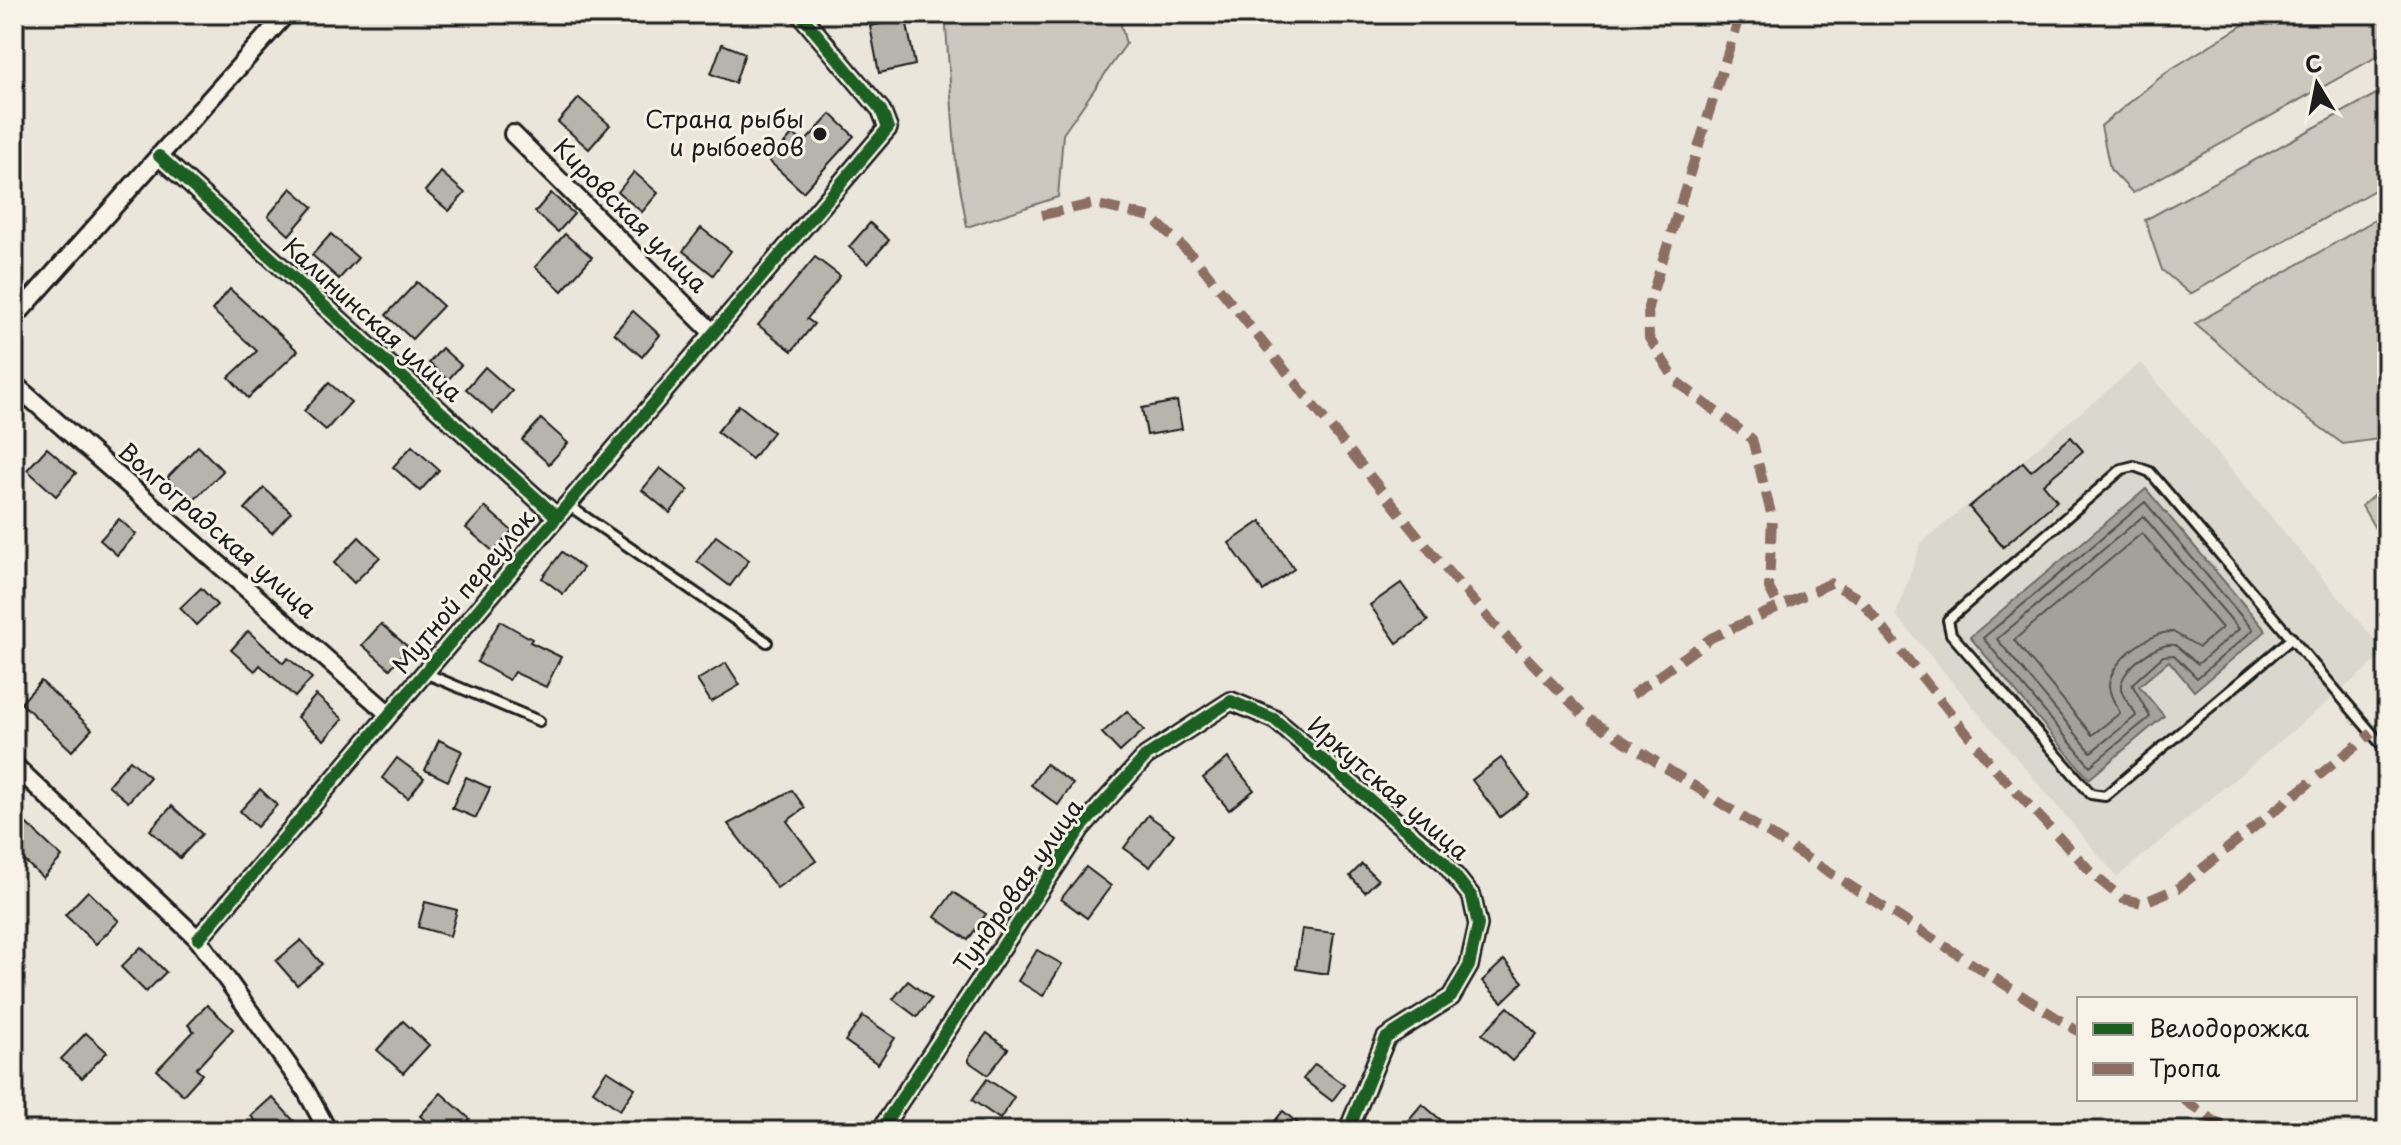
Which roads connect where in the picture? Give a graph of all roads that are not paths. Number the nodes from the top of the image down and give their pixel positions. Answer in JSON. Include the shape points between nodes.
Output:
{"nodes":[{"id":1,"x":286,"y":14,"type":"edge"},
{"id":2,"x":800,"y":14,"type":"edge"},
{"id":3,"x":513,"y":134,"type":"dead end"},
{"id":4,"x":159,"y":156,"type":"junction"},
{"id":5,"x":14,"y":318,"type":"edge"},
{"id":6,"x":713,"y":333,"type":"junction"},
{"id":7,"x":14,"y":384,"type":"edge"},
{"id":8,"x":562,"y":511,"type":"junction"},
{"id":9,"x":2292,"y":638,"type":"junction"},
{"id":10,"x":767,"y":642,"type":"dead end"},
{"id":11,"x":425,"y":672,"type":"junction"},
{"id":12,"x":1231,"y":701,"type":"joint"},
{"id":13,"x":389,"y":714,"type":"junction"},
{"id":14,"x":539,"y":721,"type":"dead end"},
{"id":15,"x":2387,"y":751,"type":"edge"},
{"id":16,"x":14,"y":765,"type":"edge"},
{"id":17,"x":198,"y":939,"type":"junction"},
{"id":18,"x":328,"y":1131,"type":"edge"},
{"id":19,"x":880,"y":1131,"type":"edge"},
{"id":20,"x":1348,"y":1131,"type":"edge"}],
"edges":[{"from":1,"to":4,"type":"street"},
{"from":2,"to":6,"type":"street","name":"Мутной переулок","via":[[881,110],[888,128]]},
{"from":3,"to":6,"type":"street","name":"Кировская улица"},
{"from":4,"to":5,"type":"street"},
{"from":4,"to":8,"type":"street","name":"Калининская улица"},
{"from":6,"to":8,"type":"street","name":"Мутной переулок"},
{"from":7,"to":13,"type":"street","name":"Волгоградская улица"},
{"from":8,"to":10,"type":"lane"},
{"from":8,"to":11,"type":"street","name":"Мутной переулок"},
{"from":9,"to":9,"type":"lane","via":[[2150,472],[2134,466],[2122,469],[1948,620],[1951,634],[2091,794],[2105,796]]},
{"from":9,"to":15,"type":"lane"},
{"from":11,"to":13,"type":"street","name":"Мутной переулок"},
{"from":11,"to":14,"type":"lane"},
{"from":12,"to":19,"type":"street","name":"Тундровая улица","via":[[1146,756],[1081,828]]},
{"from":12,"to":20,"type":"street","name":"Иркутская улица","via":[[1274,719],[1444,862],[1472,897],[1478,925],[1469,966],[1451,997],[1386,1038]]},
{"from":13,"to":17,"type":"street","name":"Мутной переулок"},
{"from":16,"to":17,"type":"street"},
{"from":17,"to":18,"type":"street","via":[[305,1089]]}]}
